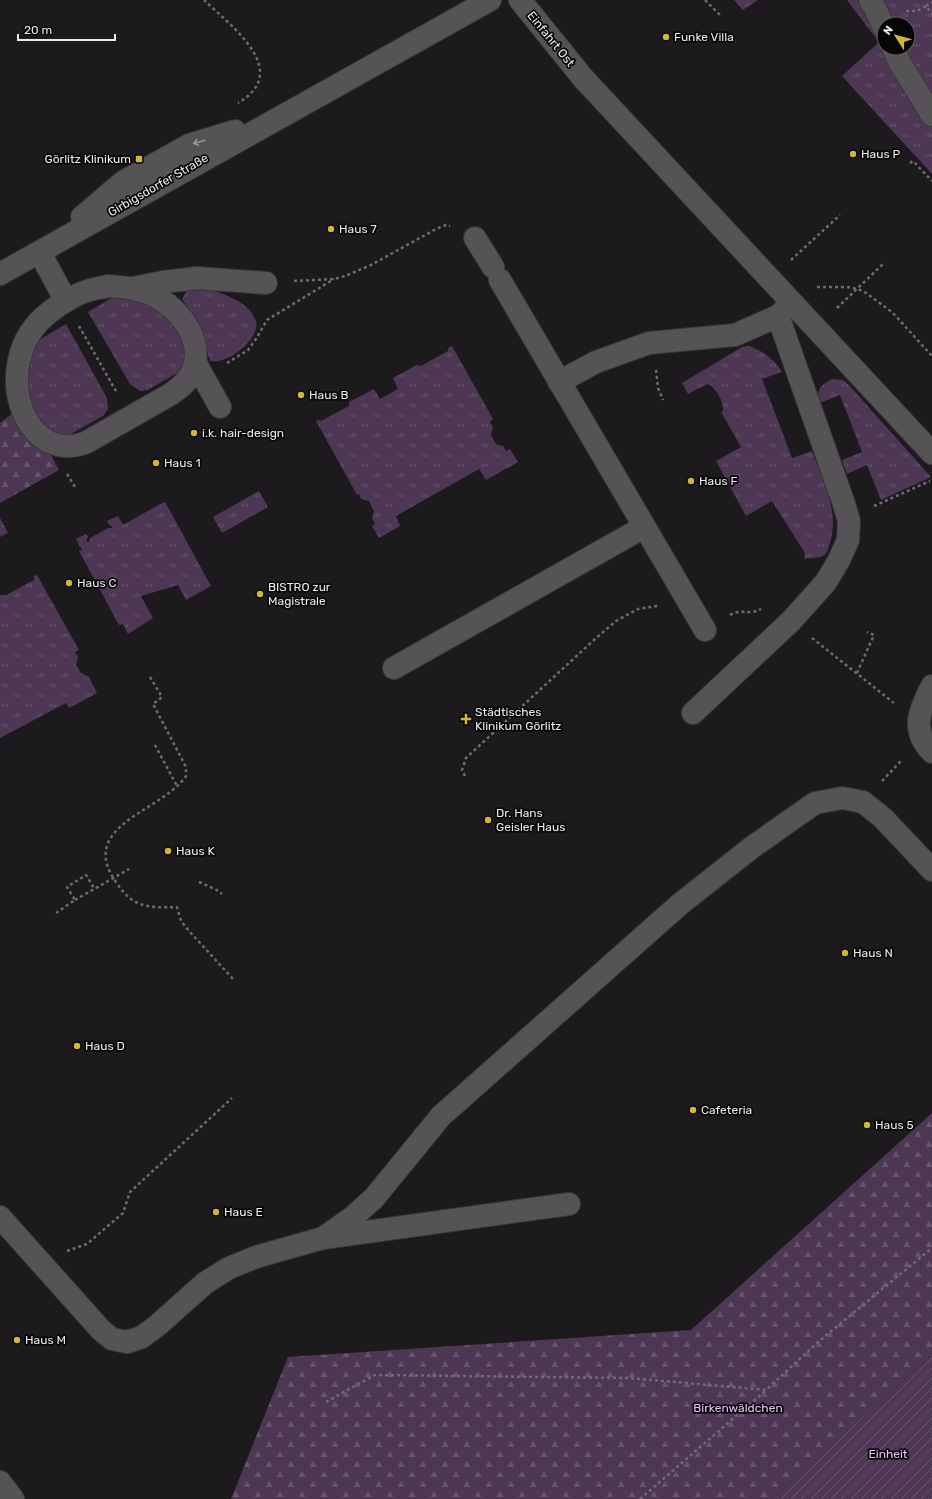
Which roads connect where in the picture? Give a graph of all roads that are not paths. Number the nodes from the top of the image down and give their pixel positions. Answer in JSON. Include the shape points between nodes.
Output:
{"nodes":[{"id":1,"x":490,"y":0,"type":"edge"},
{"id":2,"x":520,"y":0,"type":"edge"},
{"id":3,"x":870,"y":0,"type":"edge"},
{"id":4,"x":879,"y":16,"type":"edge"},
{"id":5,"x":897,"y":56,"type":"edge"},
{"id":6,"x":932,"y":115,"type":"edge"},
{"id":7,"x":475,"y":238,"type":"road end"},
{"id":8,"x":40,"y":253,"type":"junction"},
{"id":9,"x":0,"y":274,"type":"edge"},
{"id":10,"x":266,"y":283,"type":"road end"},
{"id":11,"x":133,"y":288,"type":"junction"},
{"id":12,"x":66,"y":301,"type":"junction"},
{"id":13,"x":785,"y":310,"type":"junction"},
{"id":14,"x":195,"y":362,"type":"junction"},
{"id":15,"x":559,"y":382,"type":"junction"},
{"id":16,"x":220,"y":407,"type":"dead end"},
{"id":17,"x":932,"y":453,"type":"edge"},
{"id":18,"x":644,"y":527,"type":"junction"},
{"id":19,"x":699,"y":621,"type":"road end"},
{"id":20,"x":394,"y":668,"type":"dead end"},
{"id":21,"x":932,"y":686,"type":"edge"},
{"id":22,"x":693,"y":713,"type":"dead end"},
{"id":23,"x":932,"y":752,"type":"edge"},
{"id":24,"x":932,"y":870,"type":"edge"},
{"id":25,"x":569,"y":1204,"type":"dead end"},
{"id":26,"x":0,"y":1217,"type":"edge"},
{"id":27,"x":323,"y":1238,"type":"junction"},
{"id":28,"x":0,"y":1482,"type":"edge"},
{"id":29,"x":14,"y":1499,"type":"edge"}],
"edges":[{"from":1,"to":8,"type":"street","name":"Girbigsdorfer Straße"},
{"from":2,"to":13,"type":"street","name":"Einfahrt Ost","via":[[583,78],[770,280]]},
{"from":3,"to":4,"type":"street"},
{"from":5,"to":6,"type":"street"},
{"from":7,"to":15,"type":"street"},
{"from":8,"to":9,"type":"street","name":"Girbigsdorfer Straße"},
{"from":8,"to":12,"type":"street"},
{"from":10,"to":11,"type":"street","via":[[197,278]]},
{"from":11,"to":12,"type":"street","via":[[108,286],[89,290]]},
{"from":11,"to":14,"type":"street","via":[[162,300],[177,313],[188,328],[195,346]]},
{"from":12,"to":14,"type":"street","via":[[45,315],[32,329],[23,346],[18,364],[20,402],[32,428],[49,442],[65,448],[85,443],[182,386],[192,374]]},
{"from":13,"to":15,"type":"street","via":[[735,335],[649,342],[596,362]]},
{"from":13,"to":17,"type":"street","name":"Einfahrt Ost","via":[[816,328]]},
{"from":13,"to":22,"type":"street","via":[[848,517],[848,540],[826,582],[791,621]]},
{"from":14,"to":16,"type":"street"},
{"from":15,"to":18,"type":"street"},
{"from":18,"to":19,"type":"street"},
{"from":18,"to":20,"type":"street"},
{"from":21,"to":23,"type":"street","via":[[921,708],[918,722],[922,737]]},
{"from":24,"to":27,"type":"street","via":[[883,818],[863,802],[842,798],[815,804],[751,848],[667,915],[441,1116],[374,1198]]},
{"from":25,"to":27,"type":"street"},
{"from":26,"to":27,"type":"street","via":[[101,1330],[112,1339],[128,1342],[142,1337],[205,1283],[229,1268],[256,1256]]},
{"from":28,"to":29,"type":"street"}]}
